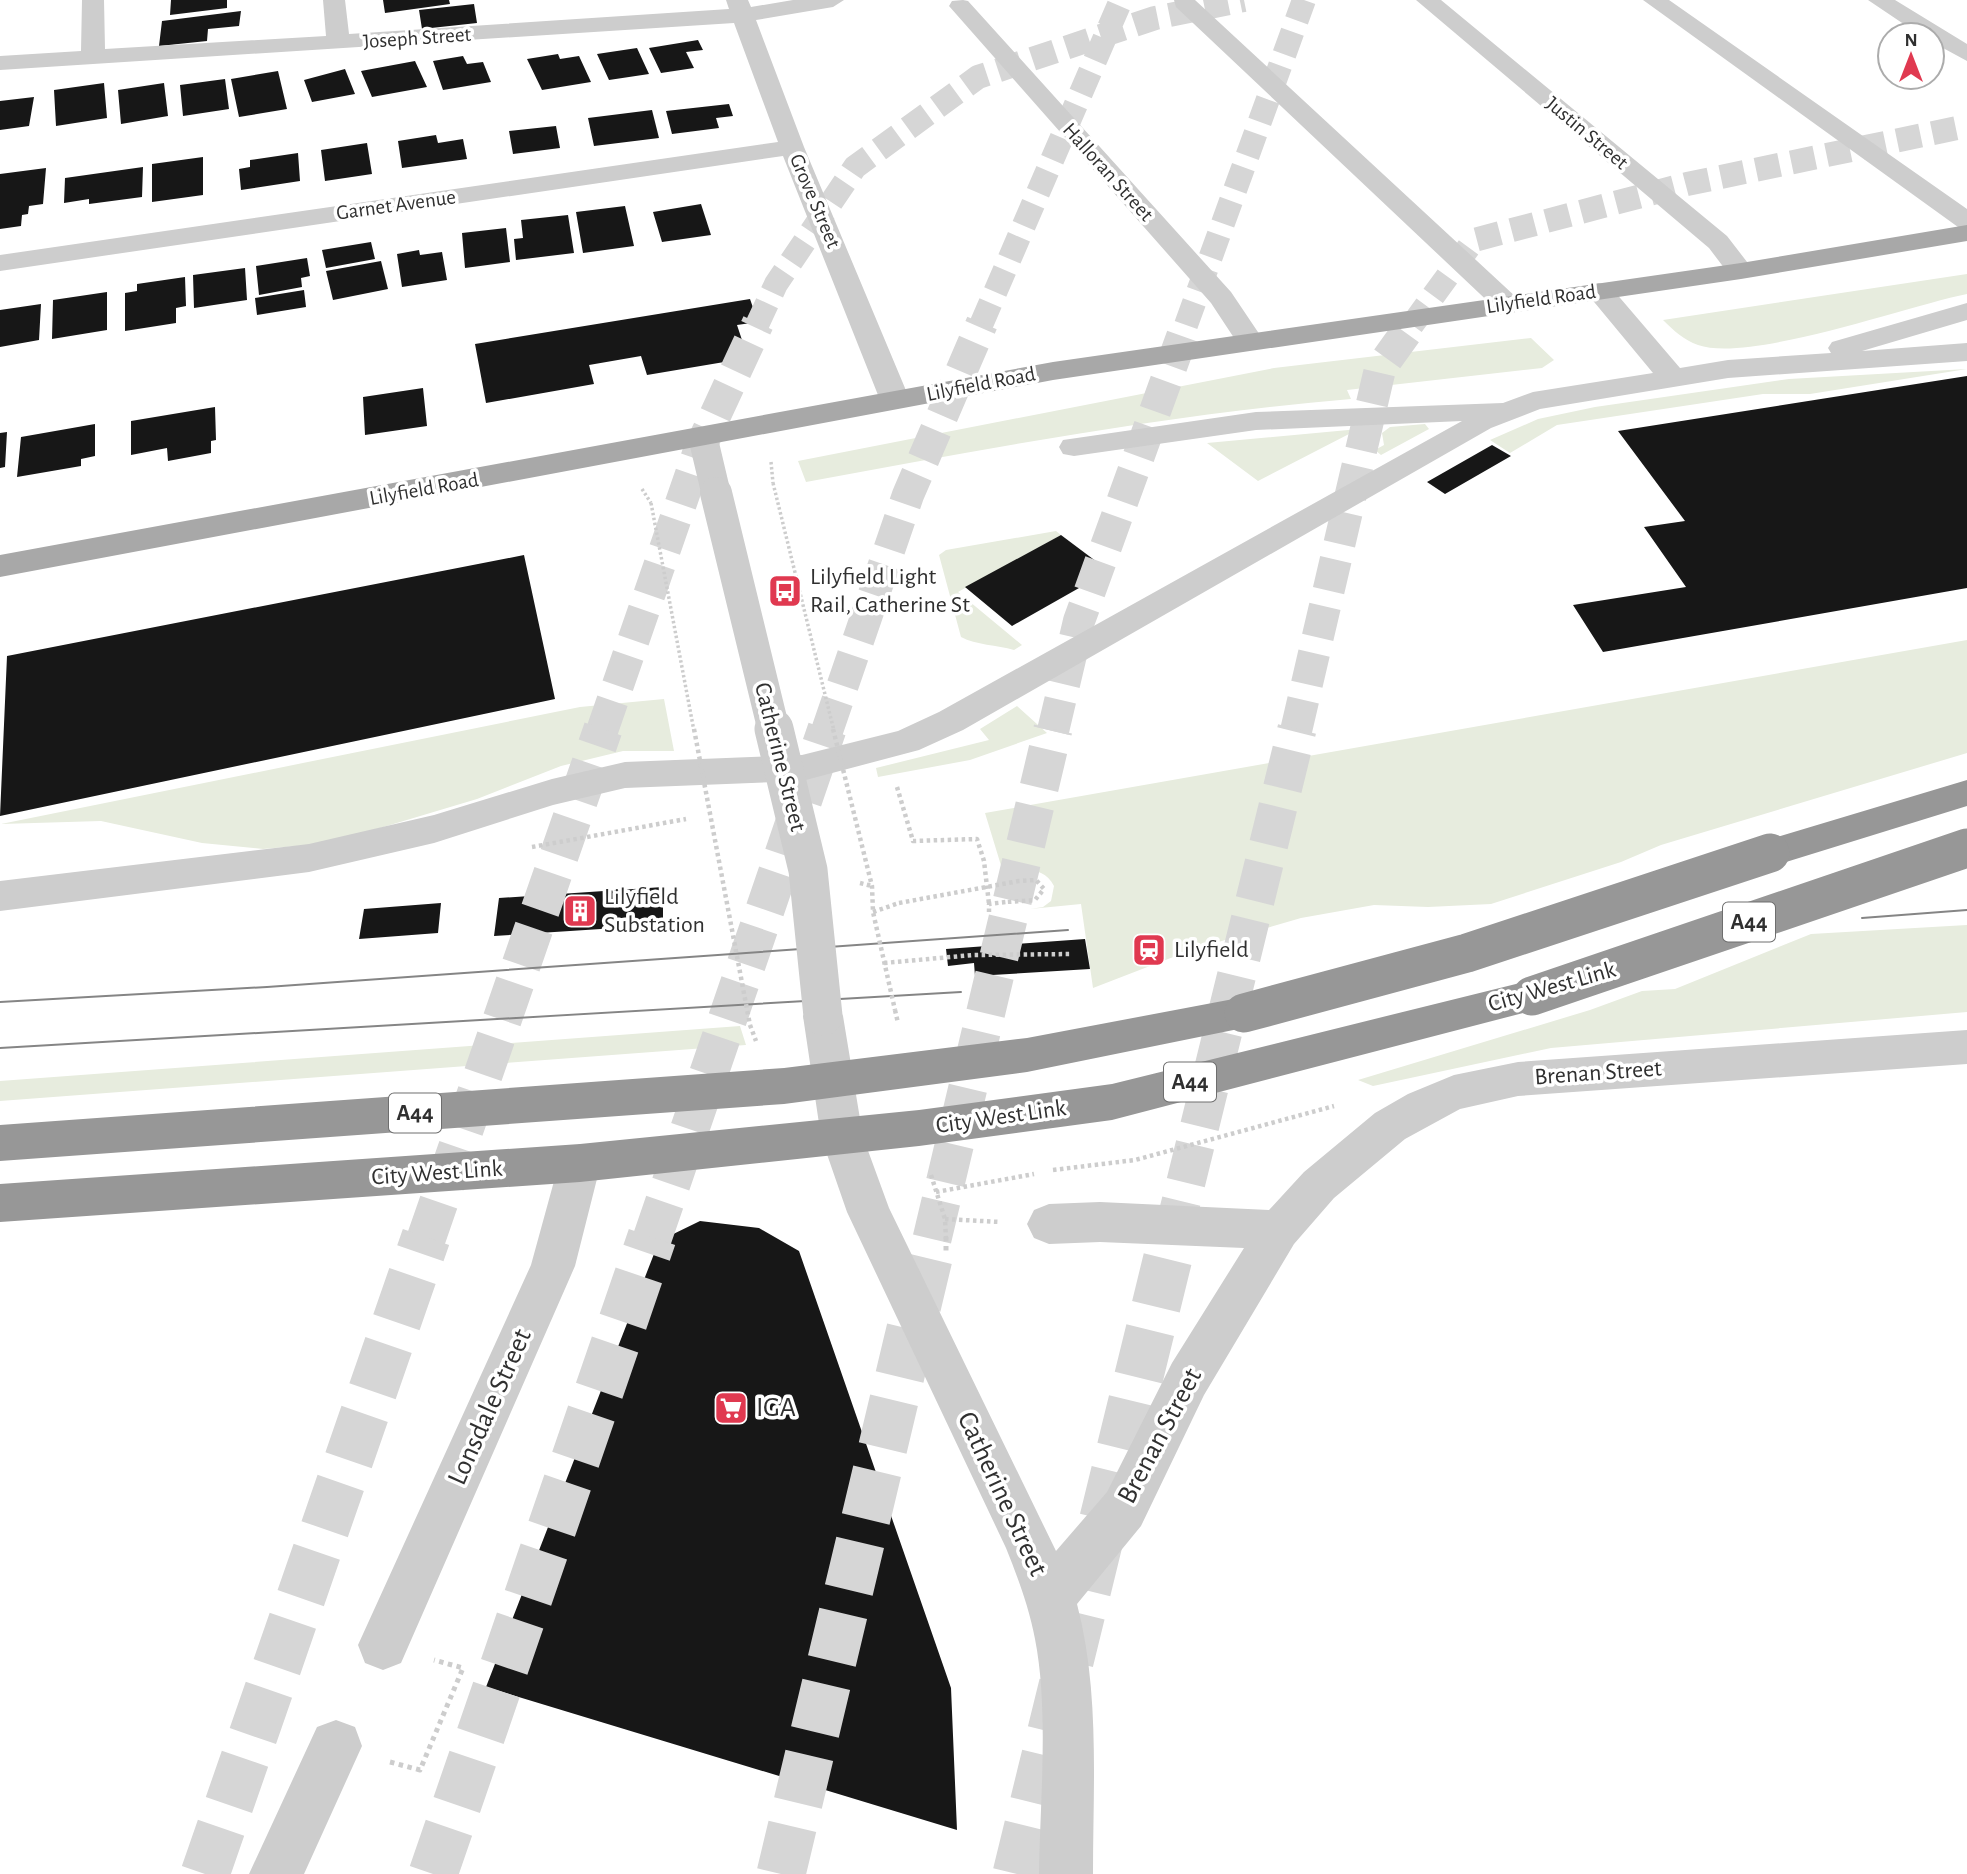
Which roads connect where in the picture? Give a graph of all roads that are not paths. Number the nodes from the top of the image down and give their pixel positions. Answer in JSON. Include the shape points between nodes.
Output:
{"nodes":[{"id":1,"x":93,"y":0,"type":"edge"},
{"id":2,"x":334,"y":0,"type":"edge"},
{"id":3,"x":833,"y":0,"type":"edge"},
{"id":4,"x":1427,"y":0,"type":"edge"},
{"id":5,"x":1654,"y":0,"type":"edge"},
{"id":6,"x":1879,"y":0,"type":"edge"},
{"id":7,"x":1184,"y":2,"type":"edge"},
{"id":8,"x":960,"y":6,"type":"dead end"},
{"id":9,"x":740,"y":8,"type":"edge"},
{"id":10,"x":338,"y":44,"type":"junction"},
{"id":11,"x":1967,"y":54,"type":"edge"},
{"id":12,"x":93,"y":58,"type":"junction"},
{"id":13,"x":0,"y":63,"type":"edge"},
{"id":14,"x":792,"y":147,"type":"junction"},
{"id":15,"x":1967,"y":221,"type":"edge"},
{"id":16,"x":1967,"y":233,"type":"edge"},
{"id":17,"x":0,"y":263,"type":"edge"},
{"id":18,"x":1741,"y":271,"type":"junction"},
{"id":19,"x":1598,"y":290,"type":"junction"},
{"id":20,"x":1507,"y":304,"type":"junction"},
{"id":21,"x":1967,"y":311,"type":"edge"},
{"id":22,"x":1250,"y":341,"type":"junction"},
{"id":23,"x":1967,"y":352,"type":"edge"},
{"id":24,"x":1797,"y":363,"type":"junction"},
{"id":25,"x":1674,"y":378,"type":"junction"},
{"id":26,"x":895,"y":400,"type":"junction"},
{"id":27,"x":1516,"y":409,"type":"junction"},
{"id":28,"x":703,"y":439,"type":"junction"},
{"id":29,"x":1074,"y":447,"type":"dead end"},
{"id":30,"x":0,"y":566,"type":"edge"},
{"id":31,"x":1967,"y":793,"type":"edge"},
{"id":32,"x":1967,"y":848,"type":"edge"},
{"id":33,"x":0,"y":896,"type":"edge"},
{"id":34,"x":1967,"y":1047,"type":"edge"},
{"id":35,"x":831,"y":1080,"type":"junction"},
{"id":36,"x":842,"y":1137,"type":"junction"},
{"id":37,"x":0,"y":1143,"type":"edge"},
{"id":38,"x":580,"y":1163,"type":"junction"},
{"id":39,"x":0,"y":1203,"type":"edge"},
{"id":40,"x":1049,"y":1224,"type":"dead end"},
{"id":41,"x":1279,"y":1230,"type":"junction"},
{"id":42,"x":1050,"y":1597,"type":"junction"},
{"id":43,"x":383,"y":1645,"type":"road end"},
{"id":44,"x":336,"y":1746,"type":"road end"},
{"id":45,"x":276,"y":1874,"type":"edge"},
{"id":46,"x":1066,"y":1874,"type":"edge"}],
"edges":[{"from":1,"to":12,"type":"street"},
{"from":2,"to":10,"type":"street"},
{"from":3,"to":9,"type":"street","name":"Joseph Street"},
{"from":4,"to":18,"type":"street","name":"Justin Street","via":[[1718,243]]},
{"from":5,"to":15,"type":"street"},
{"from":6,"to":11,"type":"street"},
{"from":7,"to":20,"type":"street"},
{"from":8,"to":22,"type":"street","name":"Halloran Street","via":[[1221,298]]},
{"from":9,"to":10,"type":"street","name":"Joseph Street","via":[[533,20]]},
{"from":9,"to":14,"type":"street","name":"Grove Street"},
{"from":10,"to":12,"type":"street","name":"Joseph Street"},
{"from":12,"to":13,"type":"street","name":"Joseph Street"},
{"from":14,"to":17,"type":"street","name":"Garnet Avenue"},
{"from":14,"to":26,"type":"street","name":"Grove Street"},
{"from":16,"to":18,"type":"main road","name":"Lilyfield Road"},
{"from":18,"to":19,"type":"main road","name":"Lilyfield Road"},
{"from":19,"to":20,"type":"main road","name":"Lilyfield Road"},
{"from":19,"to":25,"type":"street"},
{"from":20,"to":22,"type":"main road","name":"Lilyfield Road"},
{"from":21,"to":24,"type":"street"},
{"from":22,"to":26,"type":"main road","name":"Lilyfield Road"},
{"from":23,"to":24,"type":"street"},
{"from":24,"to":25,"type":"street"},
{"from":25,"to":27,"type":"street","via":[[1533,401]]},
{"from":26,"to":28,"type":"main road","name":"Lilyfield Road"},
{"from":27,"to":29,"type":"street","via":[[1256,421]]},
{"from":27,"to":33,"type":"street","via":[[1470,429],[951,722],[907,741],[802,768],[625,775],[552,792],[434,829],[309,858]]},
{"from":28,"to":30,"type":"main road","name":"Lilyfield Road"},
{"from":28,"to":35,"type":"street","name":"Catherine Street","bridge":true,"via":[[808,870]]},
{"from":31,"to":35,"type":"highway","number":"A44","bridge":true,"via":[[1467,953],[1244,1013],[1027,1055]]},
{"from":32,"to":36,"type":"highway","name":"City West Link","number":"A44","bridge":true,"via":[[1532,996],[1112,1102]]},
{"from":34,"to":41,"type":"street","name":"Brenan Street","via":[[1518,1079],[1454,1093],[1390,1126],[1319,1185]]},
{"from":35,"to":36,"type":"street","name":"Catherine Street"},
{"from":35,"to":37,"type":"highway","number":"A44"},
{"from":36,"to":38,"type":"highway","name":"City West Link","number":"A44"},
{"from":36,"to":42,"type":"street","name":"Catherine Street","via":[[869,1212],[1025,1535]]},
{"from":38,"to":39,"type":"highway","name":"City West Link","number":"A44"},
{"from":38,"to":43,"type":"street","name":"Lonsdale Street","via":[[553,1266]]},
{"from":40,"to":41,"type":"street"},
{"from":41,"to":42,"type":"street","name":"Brenan Street","via":[[1188,1379],[1124,1509]]},
{"from":42,"to":46,"type":"street","name":"Catherine Street","via":[[1067,1691]]},
{"from":44,"to":45,"type":"street"}]}
